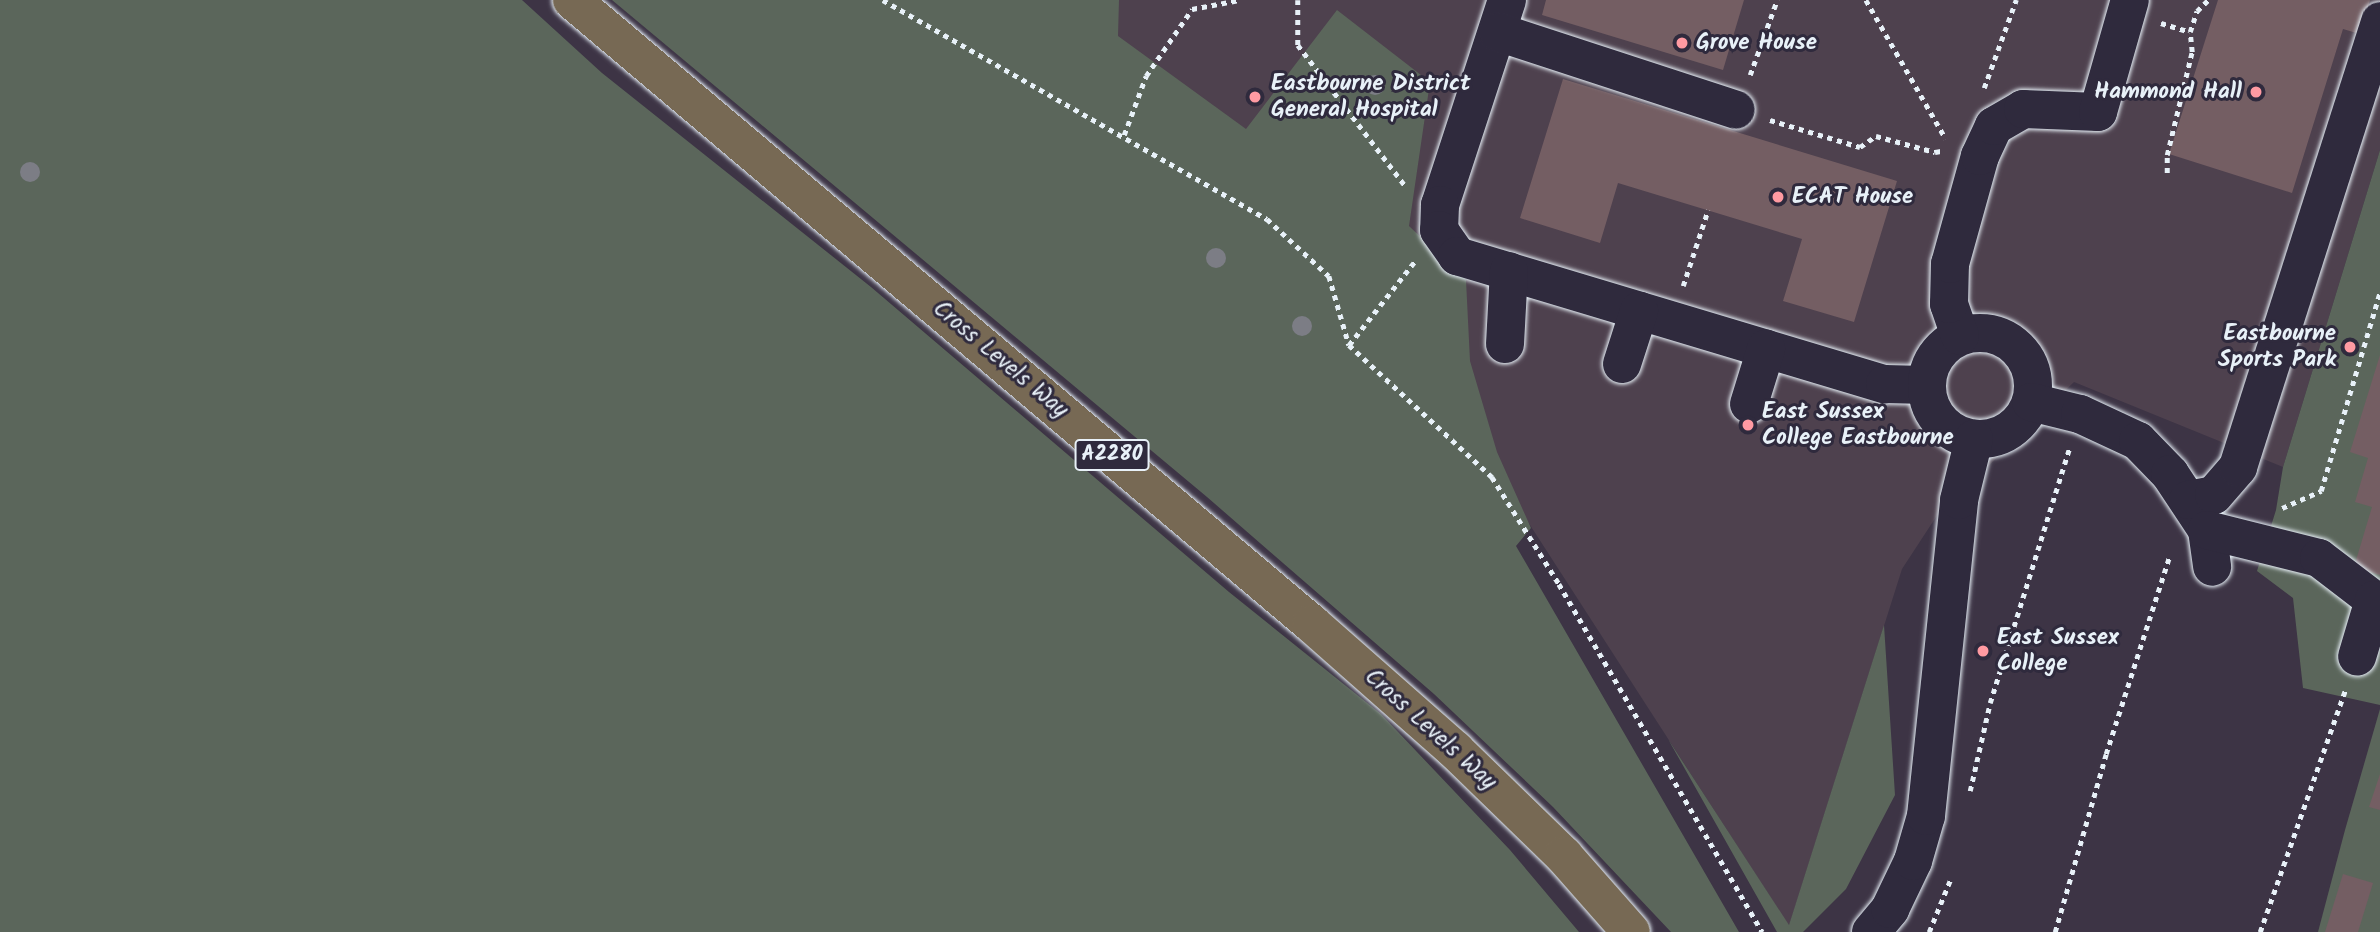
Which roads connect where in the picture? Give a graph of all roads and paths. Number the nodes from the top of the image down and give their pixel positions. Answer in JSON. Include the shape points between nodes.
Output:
{"nodes":[{"id":1,"x":572,"y":0,"type":"edge"},
{"id":2,"x":883,"y":0,"type":"edge"},
{"id":3,"x":1239,"y":0,"type":"edge"},
{"id":4,"x":1298,"y":0,"type":"edge"},
{"id":5,"x":1777,"y":0,"type":"edge"},
{"id":6,"x":1866,"y":0,"type":"edge"},
{"id":7,"x":2016,"y":0,"type":"edge"},
{"id":8,"x":2130,"y":0,"type":"edge"},
{"id":9,"x":2208,"y":0,"type":"edge"},
{"id":10,"x":1503,"y":16,"type":"edge"},
{"id":11,"x":2380,"y":21,"type":"edge"},
{"id":12,"x":1984,"y":89,"type":"dead end"},
{"id":13,"x":1737,"y":110,"type":"junction"},
{"id":14,"x":1124,"y":135,"type":"junction"},
{"id":15,"x":2167,"y":173,"type":"dead end"},
{"id":16,"x":1708,"y":210,"type":"dead end"},
{"id":17,"x":1438,"y":230,"type":"junction"},
{"id":18,"x":1509,"y":271,"type":"junction"},
{"id":19,"x":1655,"y":316,"type":"junction"},
{"id":20,"x":1960,"y":336,"type":"junction"},
{"id":21,"x":1505,"y":344,"type":"dead end"},
{"id":22,"x":1349,"y":345,"type":"junction"},
{"id":23,"x":1766,"y":349,"type":"junction"},
{"id":24,"x":1622,"y":364,"type":"dead end"},
{"id":25,"x":1926,"y":385,"type":"junction"},
{"id":26,"x":2031,"y":402,"type":"junction"},
{"id":27,"x":1749,"y":404,"type":"dead end"},
{"id":28,"x":2080,"y":414,"type":"junction"},
{"id":29,"x":1974,"y":439,"type":"junction"},
{"id":30,"x":2202,"y":532,"type":"junction"},
{"id":31,"x":2357,"y":657,"type":"joint"},
{"id":32,"x":1968,"y":798,"type":"dead end"},
{"id":33,"x":1953,"y":866,"type":"dead end"},
{"id":34,"x":1631,"y":932,"type":"edge"},
{"id":35,"x":1762,"y":932,"type":"edge"},
{"id":36,"x":1871,"y":932,"type":"edge"},
{"id":37,"x":1929,"y":932,"type":"edge"},
{"id":38,"x":2055,"y":932,"type":"edge"},
{"id":39,"x":2260,"y":932,"type":"edge"}],
"edges":[{"from":1,"to":34,"type":"main road","name":"Cross Levels Way","number":"A2280","via":[[1445,741],[1564,856]]},
{"from":2,"to":14,"type":"path"},
{"from":3,"to":14,"type":"path","via":[[1192,9],[1146,76]]},
{"from":4,"to":17,"type":"path","via":[[1298,45]]},
{"from":5,"to":13,"type":"path"},
{"from":6,"to":13,"type":"path","via":[[1952,148],[1935,152],[1876,136],[1860,147]]},
{"from":7,"to":12,"type":"path"},
{"from":8,"to":20,"type":"lane","via":[[2098,112],[2023,110],[1994,126],[1980,156],[1950,264],[1949,304]]},
{"from":9,"to":15,"type":"path","via":[[2197,11],[2190,32],[2192,52],[2167,155]]},
{"from":10,"to":13,"type":"lane"},
{"from":10,"to":17,"type":"lane","via":[[1440,205]]},
{"from":11,"to":30,"type":"lane","via":[[2238,467],[2214,495]]},
{"from":14,"to":22,"type":"path","via":[[1267,219],[1329,276]]},
{"from":16,"to":19,"type":"path"},
{"from":17,"to":18,"type":"lane","via":[[1457,257]]},
{"from":17,"to":22,"type":"path"},
{"from":18,"to":19,"type":"lane"},
{"from":18,"to":21,"type":"lane"},
{"from":19,"to":23,"type":"lane"},
{"from":19,"to":24,"type":"lane"},
{"from":20,"to":25,"type":"lane","via":[[1936,356]]},
{"from":20,"to":26,"type":"lane","via":[[1977,332],[2010,341],[2030,368]]},
{"from":22,"to":35,"type":"path","via":[[1492,477]]},
{"from":23,"to":25,"type":"lane","via":[[1885,384]]},
{"from":23,"to":27,"type":"lane"},
{"from":25,"to":29,"type":"lane","via":[[1940,421]]},
{"from":26,"to":28,"type":"lane"},
{"from":26,"to":29,"type":"lane","via":[[2009,430],[1992,438]]},
{"from":28,"to":30,"type":"lane","via":[[2170,474]]},
{"from":28,"to":32,"type":"path","via":[[1990,703]]},
{"from":29,"to":36,"type":"lane","via":[[1959,500],[1926,816],[1913,861],[1890,909]]},
{"from":30,"to":31,"type":"lane","via":[[2319,558],[2374,600]]},
{"from":30,"to":38,"type":"path","via":[[2106,754]]},
{"from":31,"to":39,"type":"path"},
{"from":33,"to":37,"type":"path"}]}
